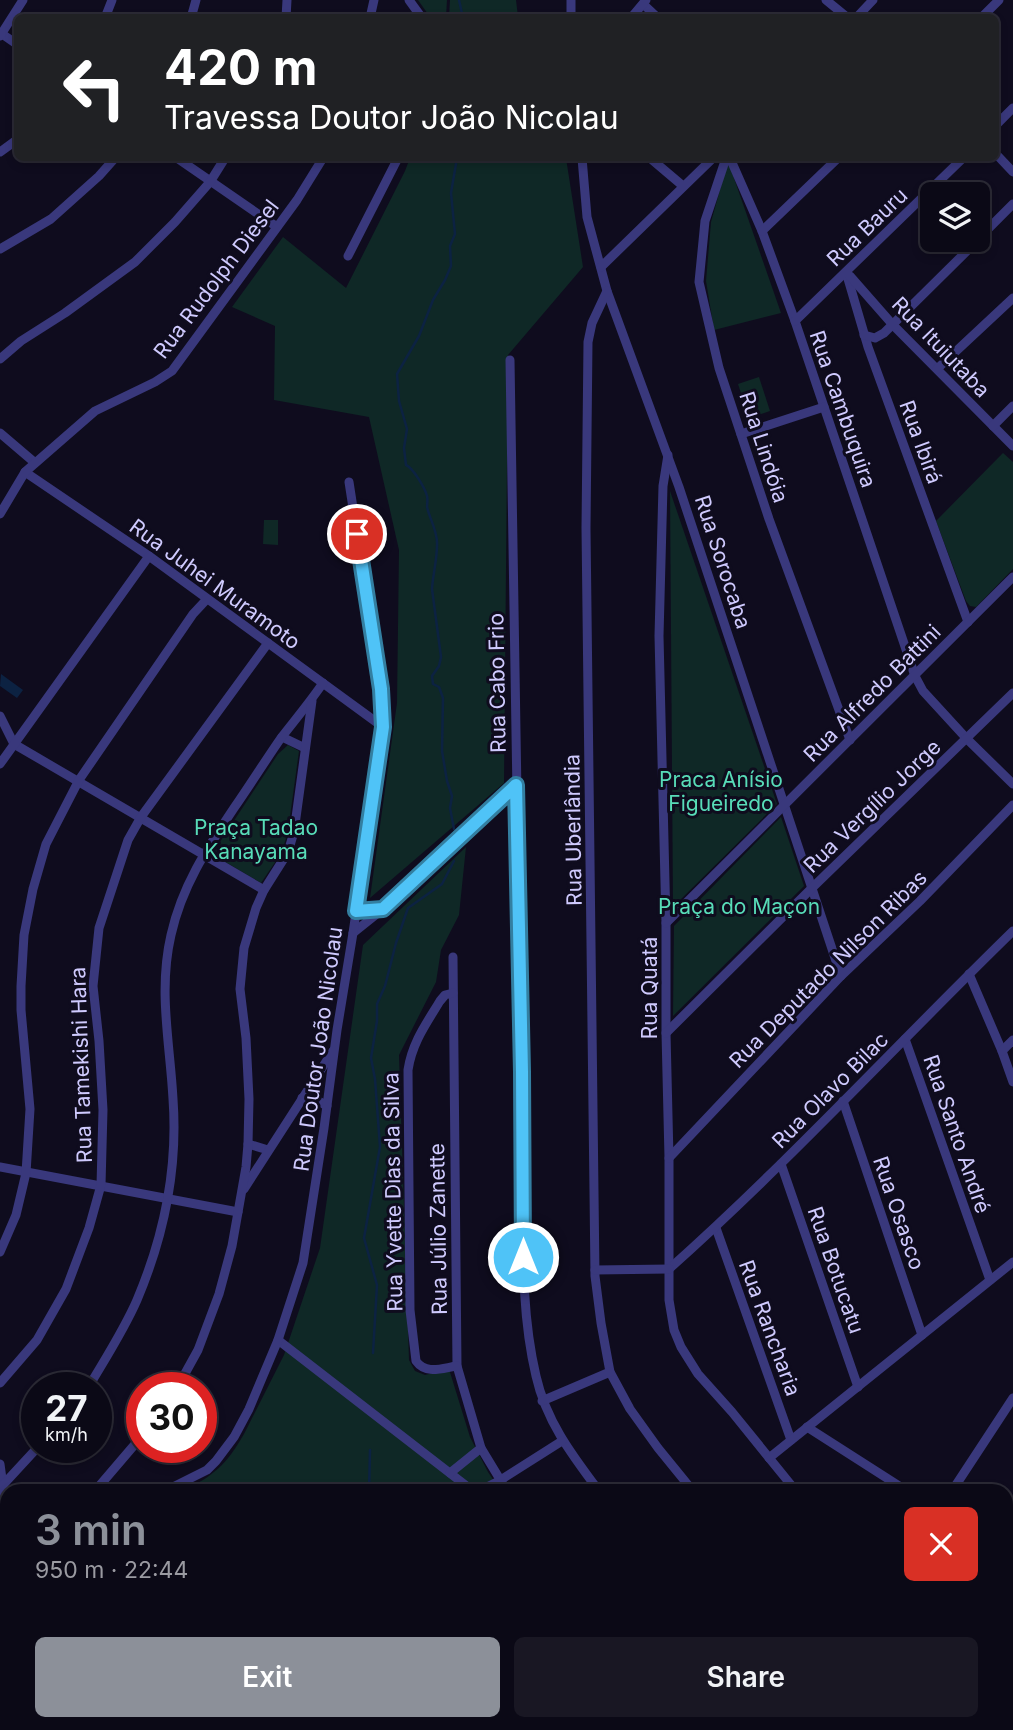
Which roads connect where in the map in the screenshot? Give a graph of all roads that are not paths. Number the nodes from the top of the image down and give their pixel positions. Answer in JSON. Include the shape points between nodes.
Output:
{"nodes":[{"id":1,"x":826,"y":0,"type":"edge"},
{"id":2,"x":873,"y":0,"type":"edge"},
{"id":3,"x":999,"y":0,"type":"edge"},
{"id":4,"x":14,"y":14,"type":"edge"},
{"id":5,"x":843,"y":14,"type":"edge"},
{"id":6,"x":860,"y":14,"type":"edge"},
{"id":7,"x":985,"y":14,"type":"edge"},
{"id":8,"x":1,"y":35,"type":"edge"},
{"id":9,"x":1013,"y":108,"type":"edge"},
{"id":10,"x":999,"y":122,"type":"edge"},
{"id":11,"x":999,"y":157,"type":"edge"},
{"id":12,"x":112,"y":161,"type":"edge"},
{"id":13,"x":181,"y":161,"type":"edge"},
{"id":14,"x":223,"y":161,"type":"edge"},
{"id":15,"x":321,"y":161,"type":"edge"},
{"id":16,"x":396,"y":161,"type":"edge"},
{"id":17,"x":582,"y":161,"type":"edge"},
{"id":18,"x":654,"y":161,"type":"edge"},
{"id":19,"x":710,"y":161,"type":"edge"},
{"id":20,"x":727,"y":161,"type":"edge"},
{"id":21,"x":729,"y":161,"type":"edge"},
{"id":22,"x":835,"y":161,"type":"edge"},
{"id":23,"x":960,"y":161,"type":"edge"},
{"id":24,"x":1013,"y":172,"type":"edge"},
{"id":25,"x":210,"y":181,"type":"junction"},
{"id":26,"x":683,"y":186,"type":"junction"},
{"id":27,"x":1013,"y":204,"type":"edge"},
{"id":28,"x":277,"y":227,"type":"junction"},
{"id":29,"x":990,"y":228,"type":"edge"},
{"id":30,"x":762,"y":231,"type":"junction"},
{"id":31,"x":0,"y":249,"type":"edge"},
{"id":32,"x":966,"y":252,"type":"edge"},
{"id":33,"x":348,"y":256,"type":"dead end"},
{"id":34,"x":601,"y":267,"type":"junction"},
{"id":35,"x":846,"y":272,"type":"junction"},
{"id":36,"x":607,"y":291,"type":"junction"},
{"id":37,"x":1013,"y":298,"type":"edge"},
{"id":38,"x":795,"y":321,"type":"junction"},
{"id":39,"x":893,"y":325,"type":"junction"},
{"id":40,"x":864,"y":335,"type":"junction"},
{"id":41,"x":0,"y":359,"type":"edge"},
{"id":42,"x":510,"y":360,"type":"dead end"},
{"id":43,"x":937,"y":369,"type":"junction"},
{"id":44,"x":1013,"y":406,"type":"edge"},
{"id":45,"x":824,"y":407,"type":"junction"},
{"id":46,"x":993,"y":426,"type":"junction"},
{"id":47,"x":0,"y":433,"type":"edge"},
{"id":48,"x":741,"y":434,"type":"junction"},
{"id":49,"x":1013,"y":446,"type":"edge"},
{"id":50,"x":668,"y":455,"type":"junction"},
{"id":51,"x":34,"y":463,"type":"junction"},
{"id":52,"x":25,"y":472,"type":"junction"},
{"id":53,"x":349,"y":482,"type":"dead end"},
{"id":54,"x":663,"y":486,"type":"junction"},
{"id":55,"x":679,"y":487,"type":"junction"},
{"id":56,"x":0,"y":514,"type":"edge"},
{"id":57,"x":149,"y":556,"type":"junction"},
{"id":58,"x":1013,"y":577,"type":"edge"},
{"id":59,"x":208,"y":599,"type":"junction"},
{"id":60,"x":968,"y":622,"type":"junction"},
{"id":61,"x":268,"y":643,"type":"junction"},
{"id":62,"x":915,"y":676,"type":"junction"},
{"id":63,"x":323,"y":683,"type":"junction"},
{"id":64,"x":1013,"y":693,"type":"edge"},
{"id":65,"x":312,"y":699,"type":"junction"},
{"id":66,"x":0,"y":716,"type":"edge"},
{"id":67,"x":383,"y":727,"type":"junction"},
{"id":68,"x":282,"y":737,"type":"junction"},
{"id":69,"x":967,"y":739,"type":"junction"},
{"id":70,"x":850,"y":740,"type":"junction"},
{"id":71,"x":14,"y":744,"type":"junction"},
{"id":72,"x":305,"y":748,"type":"junction"},
{"id":73,"x":0,"y":764,"type":"edge"},
{"id":74,"x":0,"y":773,"type":"edge"},
{"id":75,"x":79,"y":780,"type":"junction"},
{"id":76,"x":1013,"y":784,"type":"edge"},
{"id":77,"x":516,"y":785,"type":"junction"},
{"id":78,"x":785,"y":805,"type":"junction"},
{"id":79,"x":1013,"y":805,"type":"edge"},
{"id":80,"x":141,"y":817,"type":"junction"},
{"id":81,"x":203,"y":854,"type":"junction"},
{"id":82,"x":813,"y":887,"type":"junction"},
{"id":83,"x":264,"y":890,"type":"junction"},
{"id":84,"x":383,"y":909,"type":"junction"},
{"id":85,"x":356,"y":911,"type":"junction"},
{"id":86,"x":666,"y":923,"type":"junction"},
{"id":87,"x":1013,"y":931,"type":"edge"},
{"id":88,"x":354,"y":933,"type":"junction"},
{"id":89,"x":453,"y":957,"type":"dead end"},
{"id":90,"x":970,"y":974,"type":"junction"},
{"id":91,"x":841,"y":976,"type":"junction"},
{"id":92,"x":453,"y":993,"type":"junction"},
{"id":93,"x":666,"y":1033,"type":"junction"},
{"id":94,"x":905,"y":1039,"type":"junction"},
{"id":95,"x":1013,"y":1040,"type":"edge"},
{"id":96,"x":335,"y":1047,"type":"junction"},
{"id":97,"x":1002,"y":1051,"type":"junction"},
{"id":98,"x":1013,"y":1082,"type":"edge"},
{"id":99,"x":302,"y":1098,"type":"junction"},
{"id":100,"x":843,"y":1101,"type":"junction"},
{"id":101,"x":327,"y":1106,"type":"junction"},
{"id":102,"x":248,"y":1144,"type":"junction"},
{"id":103,"x":268,"y":1150,"type":"junction"},
{"id":104,"x":669,"y":1158,"type":"junction"},
{"id":105,"x":781,"y":1164,"type":"junction"},
{"id":106,"x":0,"y":1167,"type":"edge"},
{"id":107,"x":26,"y":1172,"type":"junction"},
{"id":108,"x":101,"y":1185,"type":"junction"},
{"id":109,"x":241,"y":1194,"type":"junction"},
{"id":110,"x":168,"y":1200,"type":"junction"},
{"id":111,"x":238,"y":1212,"type":"junction"},
{"id":112,"x":716,"y":1227,"type":"junction"},
{"id":113,"x":0,"y":1252,"type":"edge"},
{"id":114,"x":1013,"y":1262,"type":"edge"},
{"id":115,"x":669,"y":1269,"type":"junction"},
{"id":116,"x":595,"y":1270,"type":"junction"},
{"id":117,"x":990,"y":1280,"type":"junction"},
{"id":118,"x":922,"y":1335,"type":"junction"},
{"id":119,"x":278,"y":1340,"type":"junction"},
{"id":120,"x":457,"y":1366,"type":"junction"},
{"id":121,"x":98,"y":1372,"type":"edge"},
{"id":122,"x":186,"y":1372,"type":"edge"},
{"id":123,"x":610,"y":1372,"type":"junction"},
{"id":124,"x":0,"y":1383,"type":"edge"},
{"id":125,"x":858,"y":1387,"type":"junction"},
{"id":126,"x":1013,"y":1398,"type":"edge"},
{"id":127,"x":542,"y":1401,"type":"junction"},
{"id":128,"x":807,"y":1427,"type":"junction"},
{"id":129,"x":791,"y":1440,"type":"junction"},
{"id":130,"x":562,"y":1441,"type":"junction"},
{"id":131,"x":481,"y":1448,"type":"junction"},
{"id":132,"x":126,"y":1455,"type":"edge"},
{"id":133,"x":769,"y":1458,"type":"junction"},
{"id":134,"x":23,"y":1463,"type":"edge"},
{"id":135,"x":0,"y":1464,"type":"edge"},
{"id":136,"x":450,"y":1473,"type":"junction"},
{"id":137,"x":499,"y":1480,"type":"junction"},
{"id":138,"x":3,"y":1484,"type":"edge"},
{"id":139,"x":4,"y":1484,"type":"edge"},
{"id":140,"x":101,"y":1484,"type":"edge"},
{"id":141,"x":179,"y":1484,"type":"edge"},
{"id":142,"x":464,"y":1484,"type":"edge"},
{"id":143,"x":492,"y":1484,"type":"edge"},
{"id":144,"x":502,"y":1484,"type":"edge"},
{"id":145,"x":594,"y":1484,"type":"edge"},
{"id":146,"x":687,"y":1484,"type":"edge"},
{"id":147,"x":790,"y":1484,"type":"edge"},
{"id":148,"x":896,"y":1484,"type":"edge"},
{"id":149,"x":956,"y":1484,"type":"edge"}],
"edges":[{"from":1,"to":5,"type":"street"},
{"from":2,"to":6,"type":"street"},
{"from":3,"to":7,"type":"street"},
{"from":4,"to":8,"type":"street"},
{"from":9,"to":10,"type":"street"},
{"from":11,"to":24,"type":"street"},
{"from":12,"to":31,"type":"street","via":[[51,219]]},
{"from":13,"to":25,"type":"street"},
{"from":14,"to":25,"type":"street"},
{"from":15,"to":28,"type":"street","name":"Rua Rudolph Diesel"},
{"from":16,"to":33,"type":"street"},
{"from":17,"to":34,"type":"street","name":"Rua Sorocaba","via":[[587,217]]},
{"from":18,"to":26,"type":"street"},
{"from":19,"to":26,"type":"street"},
{"from":20,"to":48,"type":"street","name":"Rua Lindóia","via":[[705,221],[699,282],[719,368]]},
{"from":21,"to":30,"type":"street","name":"Rua Cambuquira"},
{"from":22,"to":30,"type":"street"},
{"from":23,"to":35,"type":"street","name":"Rua Bauru"},
{"from":25,"to":28,"type":"street"},
{"from":25,"to":41,"type":"street","via":[[135,262]]},
{"from":26,"to":34,"type":"street"},
{"from":27,"to":29,"type":"street"},
{"from":28,"to":51,"type":"street","name":"Rua Rudolph Diesel","via":[[172,371],[95,411]]},
{"from":30,"to":38,"type":"street","name":"Rua Cambuquira"},
{"from":32,"to":39,"type":"street"},
{"from":34,"to":36,"type":"street","name":"Rua Sorocaba"},
{"from":35,"to":38,"type":"street","name":"Rua Bauru"},
{"from":35,"to":39,"type":"street","name":"Rua Ituiutaba"},
{"from":35,"to":40,"type":"street","name":"Rua Ibirá"},
{"from":36,"to":50,"type":"street","name":"Rua Sorocaba"},
{"from":36,"to":116,"type":"street","name":"Rua Uberlândia","via":[[588,342]]},
{"from":37,"to":43,"type":"street"},
{"from":38,"to":45,"type":"street","name":"Rua Cambuquira"},
{"from":39,"to":40,"type":"street","via":[[875,338]]},
{"from":39,"to":43,"type":"street","name":"Rua Ituiutaba"},
{"from":40,"to":60,"type":"street","name":"Rua Ibirá"},
{"from":42,"to":77,"type":"street","name":"Rua Cabo Frio"},
{"from":43,"to":46,"type":"street","name":"Rua Ituiutaba"},
{"from":44,"to":46,"type":"street"},
{"from":45,"to":48,"type":"street"},
{"from":45,"to":62,"type":"street","name":"Rua Cambuquira"},
{"from":46,"to":49,"type":"street","name":"Rua Ituiutaba"},
{"from":47,"to":51,"type":"street"},
{"from":48,"to":70,"type":"street","name":"Rua Lindóia"},
{"from":50,"to":54,"type":"street","name":"Rua Quatá"},
{"from":50,"to":55,"type":"street","name":"Rua Sorocaba"},
{"from":51,"to":52,"type":"street","name":"Rua Rudolph Diesel"},
{"from":52,"to":56,"type":"street","name":"Rua Rudolph Diesel"},
{"from":52,"to":57,"type":"street","name":"Rua Juhei Muramoto"},
{"from":53,"to":67,"type":"street","name":"Rua Doutor João Nicolau"},
{"from":54,"to":55,"type":"street"},
{"from":54,"to":86,"type":"street","name":"Rua Quatá","via":[[659,636]]},
{"from":55,"to":78,"type":"street","name":"Rua Sorocaba"},
{"from":57,"to":59,"type":"street","name":"Rua Juhei Muramoto"},
{"from":57,"to":71,"type":"street"},
{"from":58,"to":60,"type":"street","name":"Rua Alfredo Battini"},
{"from":59,"to":61,"type":"street","name":"Rua Juhei Muramoto"},
{"from":59,"to":75,"type":"street","via":[[193,614]]},
{"from":60,"to":62,"type":"street","name":"Rua Alfredo Battini"},
{"from":61,"to":63,"type":"street","name":"Rua Juhei Muramoto"},
{"from":61,"to":80,"type":"street","name":"Rua Tamekishi Hara"},
{"from":62,"to":69,"type":"street","name":"Rua Cambuquira"},
{"from":62,"to":70,"type":"street","name":"Rua Alfredo Battini"},
{"from":63,"to":65,"type":"street"},
{"from":63,"to":67,"type":"street","name":"Rua Juhei Muramoto"},
{"from":64,"to":69,"type":"street","name":"Rua Vergílio Jorge"},
{"from":65,"to":68,"type":"street"},
{"from":65,"to":72,"type":"street"},
{"from":66,"to":71,"type":"street"},
{"from":67,"to":85,"type":"street","name":"Rua Doutor João Nicolau"},
{"from":68,"to":72,"type":"street"},
{"from":68,"to":81,"type":"street"},
{"from":69,"to":76,"type":"street","name":"Rua Cambuquira"},
{"from":69,"to":82,"type":"street","name":"Rua Vergílio Jorge"},
{"from":70,"to":78,"type":"street","name":"Rua Alfredo Battini"},
{"from":71,"to":73,"type":"street"},
{"from":71,"to":74,"type":"street"},
{"from":71,"to":75,"type":"street"},
{"from":72,"to":83,"type":"street","via":[[294,832],[288,852]]},
{"from":75,"to":80,"type":"street"},
{"from":75,"to":107,"type":"street","via":[[46,844],[24,935],[21,1010],[30,1109]]},
{"from":77,"to":84,"type":"street"},
{"from":77,"to":127,"type":"street","name":"Rua Cabo Frio","via":[[523,1283]]},
{"from":78,"to":82,"type":"street","name":"Rua Sorocaba"},
{"from":78,"to":86,"type":"street","name":"Rua Alfredo Battini"},
{"from":79,"to":91,"type":"street","name":"Rua Deputado Nilson Ribas"},
{"from":80,"to":81,"type":"street"},
{"from":80,"to":108,"type":"street","name":"Rua Tamekishi Hara","via":[[128,840],[99,928],[93,986],[103,1110]]},
{"from":81,"to":83,"type":"street"},
{"from":81,"to":110,"type":"street","via":[[170,936],[164,981],[174,1100]]},
{"from":82,"to":91,"type":"street","name":"Rua Sorocaba"},
{"from":82,"to":93,"type":"street","name":"Rua Vergílio Jorge"},
{"from":83,"to":102,"type":"street","via":[[244,948],[240,989],[250,1099]]},
{"from":84,"to":85,"type":"street"},
{"from":84,"to":88,"type":"street"},
{"from":85,"to":88,"type":"street","name":"Rua Doutor João Nicolau"},
{"from":86,"to":93,"type":"street","name":"Rua Quatá"},
{"from":87,"to":90,"type":"street","name":"Rua Olavo Bilac"},
{"from":88,"to":96,"type":"street","name":"Rua Doutor João Nicolau"},
{"from":89,"to":92,"type":"street","name":"Rua Júlio Zanette"},
{"from":90,"to":94,"type":"street","name":"Rua Olavo Bilac"},
{"from":90,"to":97,"type":"street"},
{"from":91,"to":104,"type":"street","name":"Rua Deputado Nilson Ribas"},
{"from":92,"to":120,"type":"street","name":"Rua Júlio Zanette"},
{"from":92,"to":120,"type":"street","name":"Rua Yvette Dias da Silva","via":[[440,1001],[410,1055],[410,1310],[416,1361],[421,1367]]},
{"from":93,"to":104,"type":"street","name":"Rua Quatá"},
{"from":94,"to":100,"type":"street","name":"Rua Olavo Bilac"},
{"from":94,"to":117,"type":"street","name":"Rua Santo André"},
{"from":95,"to":97,"type":"street"},
{"from":96,"to":99,"type":"street"},
{"from":96,"to":101,"type":"street","name":"Rua Doutor João Nicolau"},
{"from":97,"to":98,"type":"street"},
{"from":99,"to":101,"type":"street"},
{"from":99,"to":103,"type":"street"},
{"from":100,"to":105,"type":"street","name":"Rua Olavo Bilac"},
{"from":100,"to":118,"type":"street","name":"Rua Osasco"},
{"from":101,"to":119,"type":"street","name":"Rua Doutor João Nicolau","via":[[303,1263]]},
{"from":102,"to":103,"type":"street"},
{"from":102,"to":109,"type":"street"},
{"from":103,"to":109,"type":"street"},
{"from":104,"to":115,"type":"street","name":"Rua Quatá"},
{"from":105,"to":112,"type":"street","name":"Rua Olavo Bilac"},
{"from":105,"to":125,"type":"street","name":"Rua Botucatu"},
{"from":106,"to":107,"type":"street"},
{"from":107,"to":108,"type":"street"},
{"from":107,"to":113,"type":"street","via":[[16,1215]]},
{"from":108,"to":110,"type":"street"},
{"from":108,"to":124,"type":"street","name":"Rua Tamekishi Hara","via":[[66,1289],[37,1340]]},
{"from":109,"to":111,"type":"street"},
{"from":110,"to":111,"type":"street"},
{"from":110,"to":121,"type":"street","via":[[136,1301]]},
{"from":111,"to":122,"type":"street","via":[[219,1294]]},
{"from":112,"to":115,"type":"street","name":"Rua Olavo Bilac"},
{"from":112,"to":129,"type":"street","name":"Rua Rancharia"},
{"from":114,"to":117,"type":"street"},
{"from":115,"to":116,"type":"street"},
{"from":115,"to":133,"type":"street","name":"Rua Quatá","via":[[669,1300],[681,1347]]},
{"from":116,"to":123,"type":"street","name":"Rua Uberlândia"},
{"from":117,"to":118,"type":"street"},
{"from":118,"to":125,"type":"street"},
{"from":119,"to":136,"type":"street"},
{"from":119,"to":141,"type":"street","name":"Rua Doutor João Nicolau","via":[[249,1409],[226,1449],[207,1470]]},
{"from":120,"to":131,"type":"street","name":"Rua Júlio Zanette"},
{"from":123,"to":127,"type":"street"},
{"from":123,"to":146,"type":"street","name":"Rua Uberlândia","via":[[630,1409]]},
{"from":125,"to":128,"type":"street"},
{"from":126,"to":149,"type":"street"},
{"from":127,"to":130,"type":"street","name":"Rua Cabo Frio"},
{"from":128,"to":129,"type":"street"},
{"from":128,"to":148,"type":"street"},
{"from":129,"to":133,"type":"street"},
{"from":130,"to":137,"type":"street"},
{"from":130,"to":145,"type":"street","name":"Rua Cabo Frio"},
{"from":131,"to":136,"type":"street"},
{"from":131,"to":137,"type":"street","name":"Rua Júlio Zanette"},
{"from":132,"to":140,"type":"street"},
{"from":133,"to":147,"type":"street","name":"Rua Quatá"},
{"from":134,"to":139,"type":"street"},
{"from":135,"to":138,"type":"street"},
{"from":136,"to":142,"type":"street"},
{"from":137,"to":143,"type":"street"},
{"from":137,"to":144,"type":"street","name":"Rua Júlio Zanette"}]}
